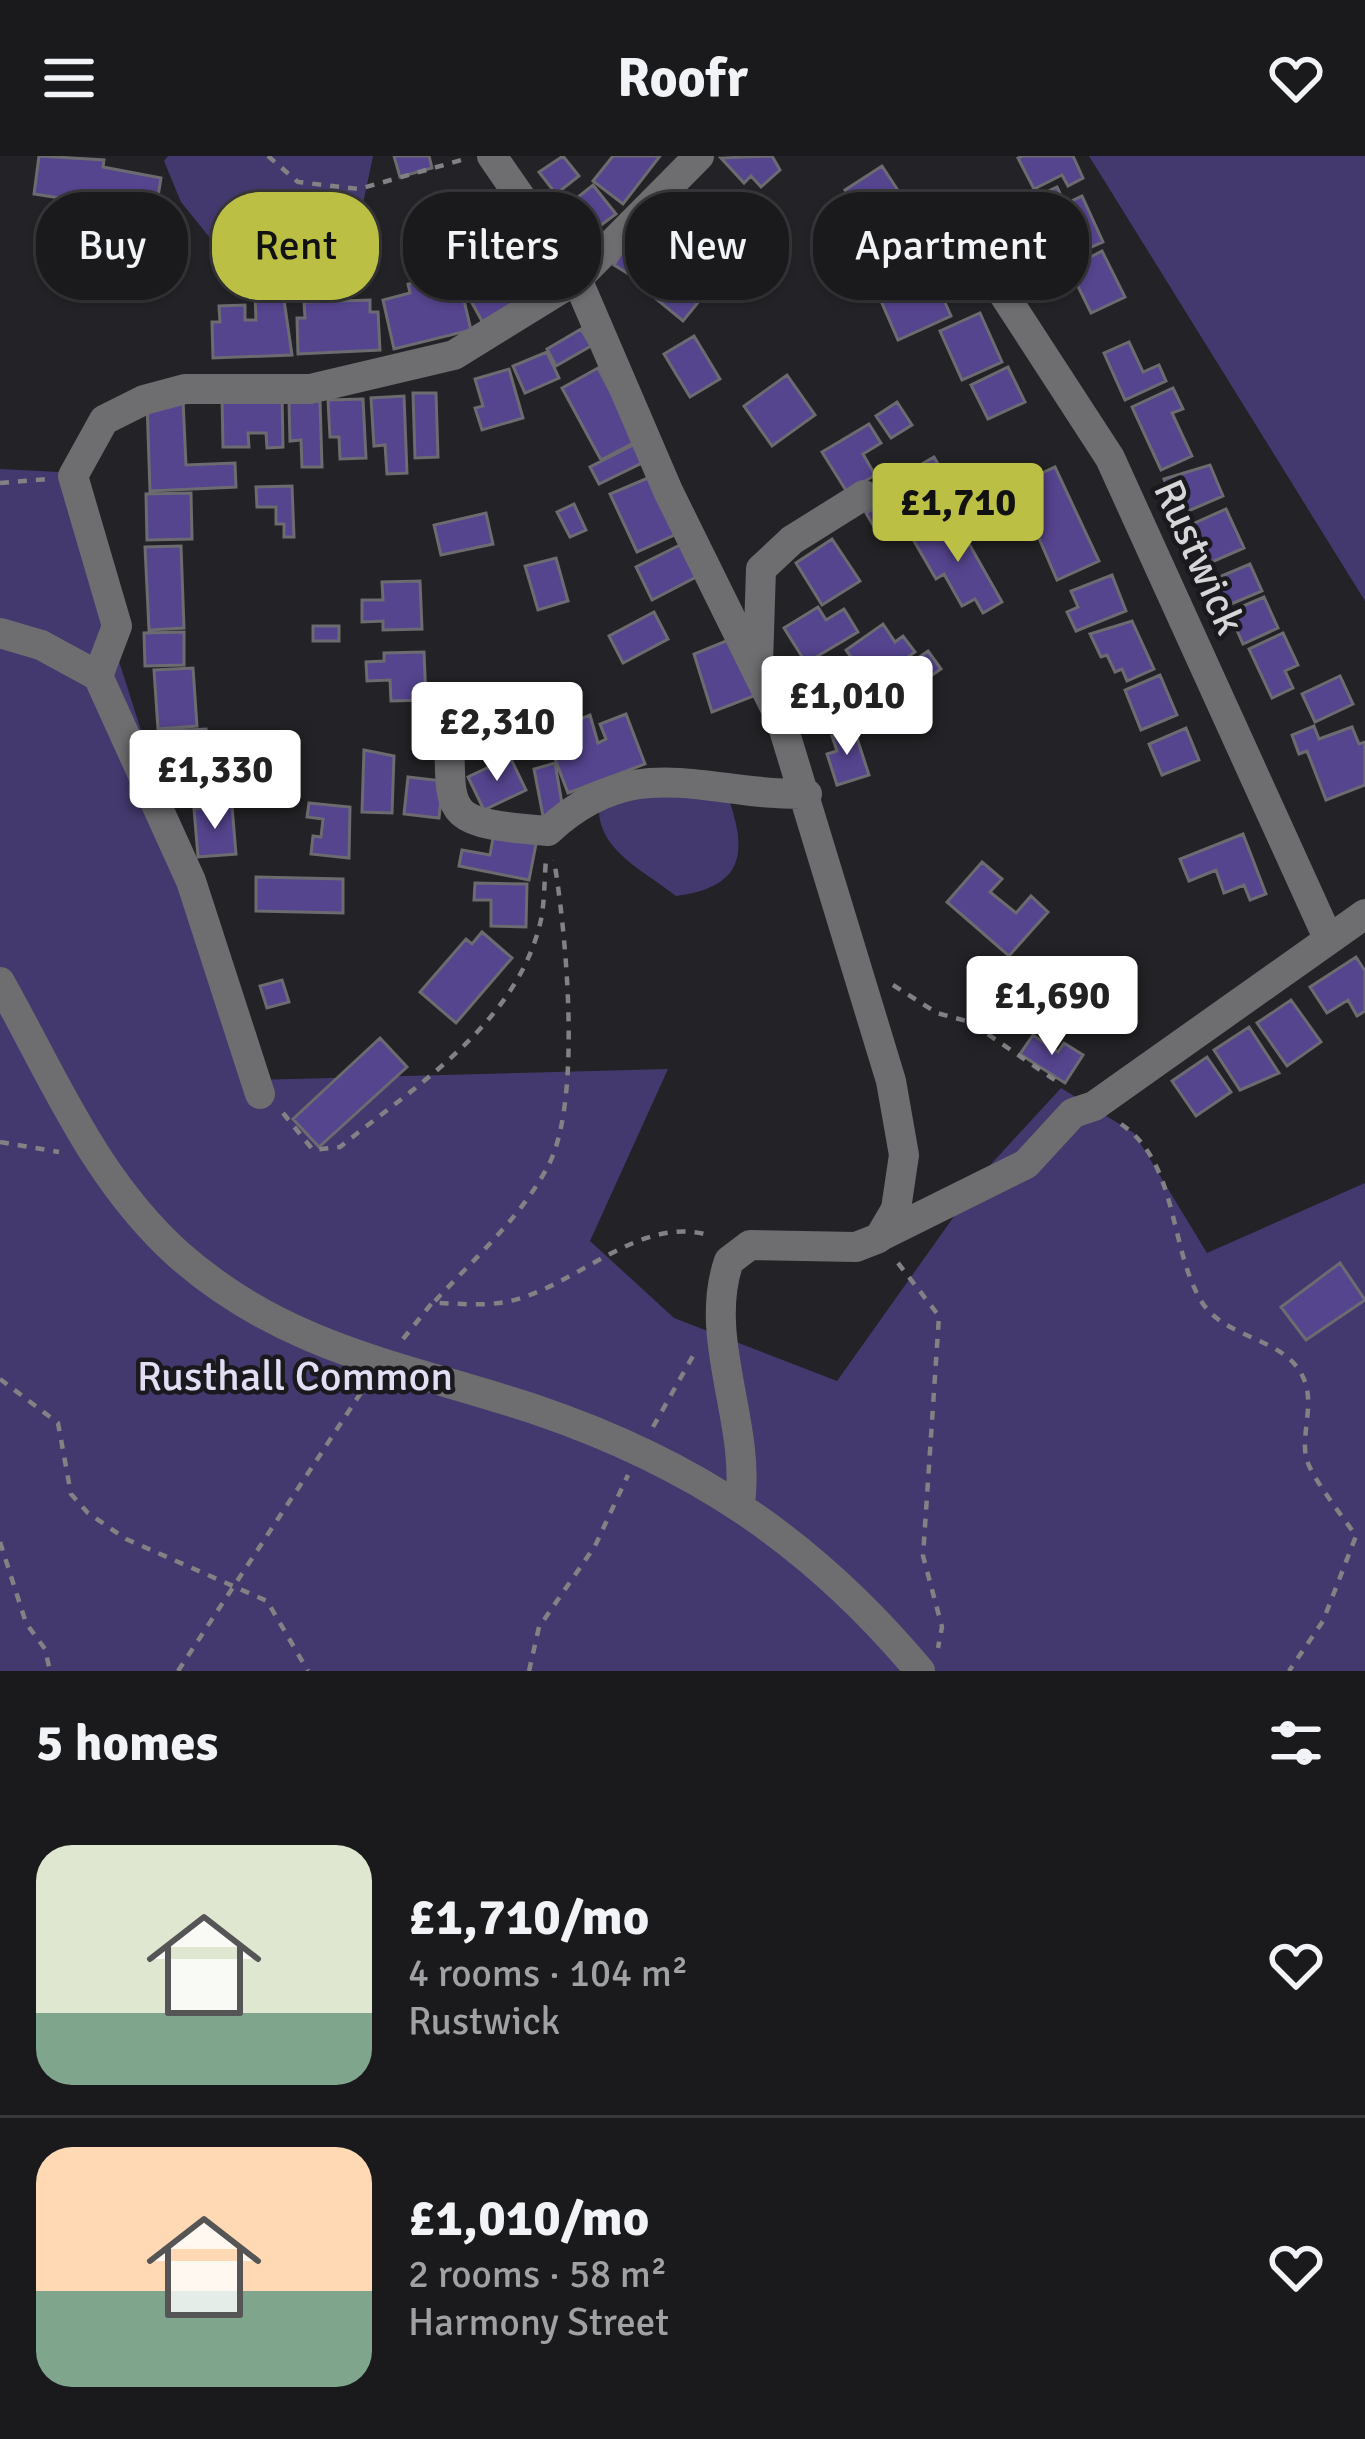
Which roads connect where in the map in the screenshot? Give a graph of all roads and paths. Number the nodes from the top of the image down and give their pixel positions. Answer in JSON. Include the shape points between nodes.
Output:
{"nodes":[{"id":1,"x":268,"y":156,"type":"edge"},
{"id":2,"x":476,"y":156,"type":"edge"},
{"id":3,"x":492,"y":156,"type":"edge"},
{"id":4,"x":698,"y":156,"type":"edge"},
{"id":5,"x":516,"y":192,"type":"edge"},
{"id":6,"x":601,"y":272,"type":"edge"},
{"id":7,"x":568,"y":300,"type":"edge"},
{"id":8,"x":586,"y":300,"type":"edge"},
{"id":9,"x":1007,"y":300,"type":"edge"},
{"id":10,"x":73,"y":476,"type":"junction"},
{"id":11,"x":0,"y":484,"type":"edge"},
{"id":12,"x":864,"y":495,"type":"dead end"},
{"id":13,"x":0,"y":633,"type":"edge"},
{"id":14,"x":759,"y":675,"type":"junction"},
{"id":15,"x":98,"y":676,"type":"junction"},
{"id":16,"x":449,"y":713,"type":"dead end"},
{"id":17,"x":807,"y":794,"type":"junction"},
{"id":18,"x":548,"y":831,"type":"junction"},
{"id":19,"x":1365,"y":914,"type":"edge"},
{"id":20,"x":1328,"y":938,"type":"junction"},
{"id":21,"x":0,"y":982,"type":"edge"},
{"id":22,"x":865,"y":994,"type":"junction"},
{"id":23,"x":260,"y":1094,"type":"joint"},
{"id":24,"x":1094,"y":1106,"type":"junction"},
{"id":25,"x":0,"y":1142,"type":"edge"},
{"id":26,"x":94,"y":1158,"type":"junction"},
{"id":27,"x":879,"y":1238,"type":"junction"},
{"id":28,"x":742,"y":1251,"type":"junction"},
{"id":29,"x":432,"y":1303,"type":"junction"},
{"id":30,"x":720,"y":1308,"type":"junction"},
{"id":31,"x":380,"y":1367,"type":"junction"},
{"id":32,"x":0,"y":1379,"type":"edge"},
{"id":33,"x":640,"y":1450,"type":"junction"},
{"id":34,"x":740,"y":1503,"type":"junction"},
{"id":35,"x":0,"y":1542,"type":"edge"},
{"id":36,"x":235,"y":1586,"type":"junction"},
{"id":37,"x":929,"y":1660,"type":"edge"},
{"id":38,"x":50,"y":1671,"type":"edge"},
{"id":39,"x":178,"y":1671,"type":"edge"},
{"id":40,"x":308,"y":1671,"type":"edge"},
{"id":41,"x":529,"y":1671,"type":"edge"},
{"id":42,"x":1289,"y":1671,"type":"edge"}],
"edges":[{"from":1,"to":2,"type":"path","via":[[298,182],[359,189]]},
{"from":3,"to":5,"type":"street"},
{"from":4,"to":6,"type":"street"},
{"from":7,"to":10,"type":"street","via":[[454,355],[310,389],[185,389],[144,400],[104,420]]},
{"from":8,"to":14,"type":"street"},
{"from":9,"to":20,"type":"street","name":"Rustwick","via":[[1110,458]]},
{"from":10,"to":11,"type":"path"},
{"from":10,"to":15,"type":"street","via":[[117,626]]},
{"from":12,"to":14,"type":"street","via":[[761,569]]},
{"from":13,"to":15,"type":"street"},
{"from":14,"to":17,"type":"street"},
{"from":15,"to":23,"type":"street","via":[[191,881]]},
{"from":16,"to":18,"type":"street","via":[[449,797],[463,819]]},
{"from":17,"to":18,"type":"street","via":[[642,779],[597,794]]},
{"from":17,"to":22,"type":"street"},
{"from":18,"to":23,"type":"path","via":[[540,926],[468,1045],[340,1147],[314,1150]]},
{"from":18,"to":29,"type":"path","via":[[568,942],[568,1091],[549,1166]]},
{"from":19,"to":20,"type":"street"},
{"from":20,"to":24,"type":"street"},
{"from":21,"to":26,"type":"street"},
{"from":22,"to":24,"type":"path","via":[[897,984],[937,1013],[970,1022]]},
{"from":22,"to":27,"type":"street","via":[[904,1155],[896,1209]]},
{"from":24,"to":27,"type":"street","via":[[1073,1112],[1026,1164]]},
{"from":24,"to":42,"type":"path","via":[[1134,1133],[1155,1167],[1201,1302],[1303,1375],[1306,1458],[1356,1536],[1323,1621]]},
{"from":25,"to":26,"type":"path"},
{"from":26,"to":31,"type":"street","via":[[152,1228],[238,1301]]},
{"from":27,"to":28,"type":"street","via":[[856,1247],[774,1242]]},
{"from":27,"to":37,"type":"path","via":[[939,1316],[923,1556],[942,1628]]},
{"from":28,"to":29,"type":"path","via":[[707,1233],[645,1236],[572,1279],[501,1303]]},
{"from":28,"to":30,"type":"street","via":[[729,1261]]},
{"from":29,"to":31,"type":"path"},
{"from":30,"to":33,"type":"path"},
{"from":30,"to":34,"type":"street","via":[[746,1464]]},
{"from":31,"to":33,"type":"street","via":[[533,1409]]},
{"from":31,"to":36,"type":"path"},
{"from":32,"to":36,"type":"path","via":[[58,1423],[71,1494],[88,1513]]},
{"from":33,"to":34,"type":"street"},
{"from":33,"to":41,"type":"path","via":[[595,1546],[539,1628]]},
{"from":34,"to":37,"type":"street"},
{"from":35,"to":38,"type":"path"},
{"from":36,"to":39,"type":"path"},
{"from":36,"to":40,"type":"path","via":[[268,1600]]}]}
